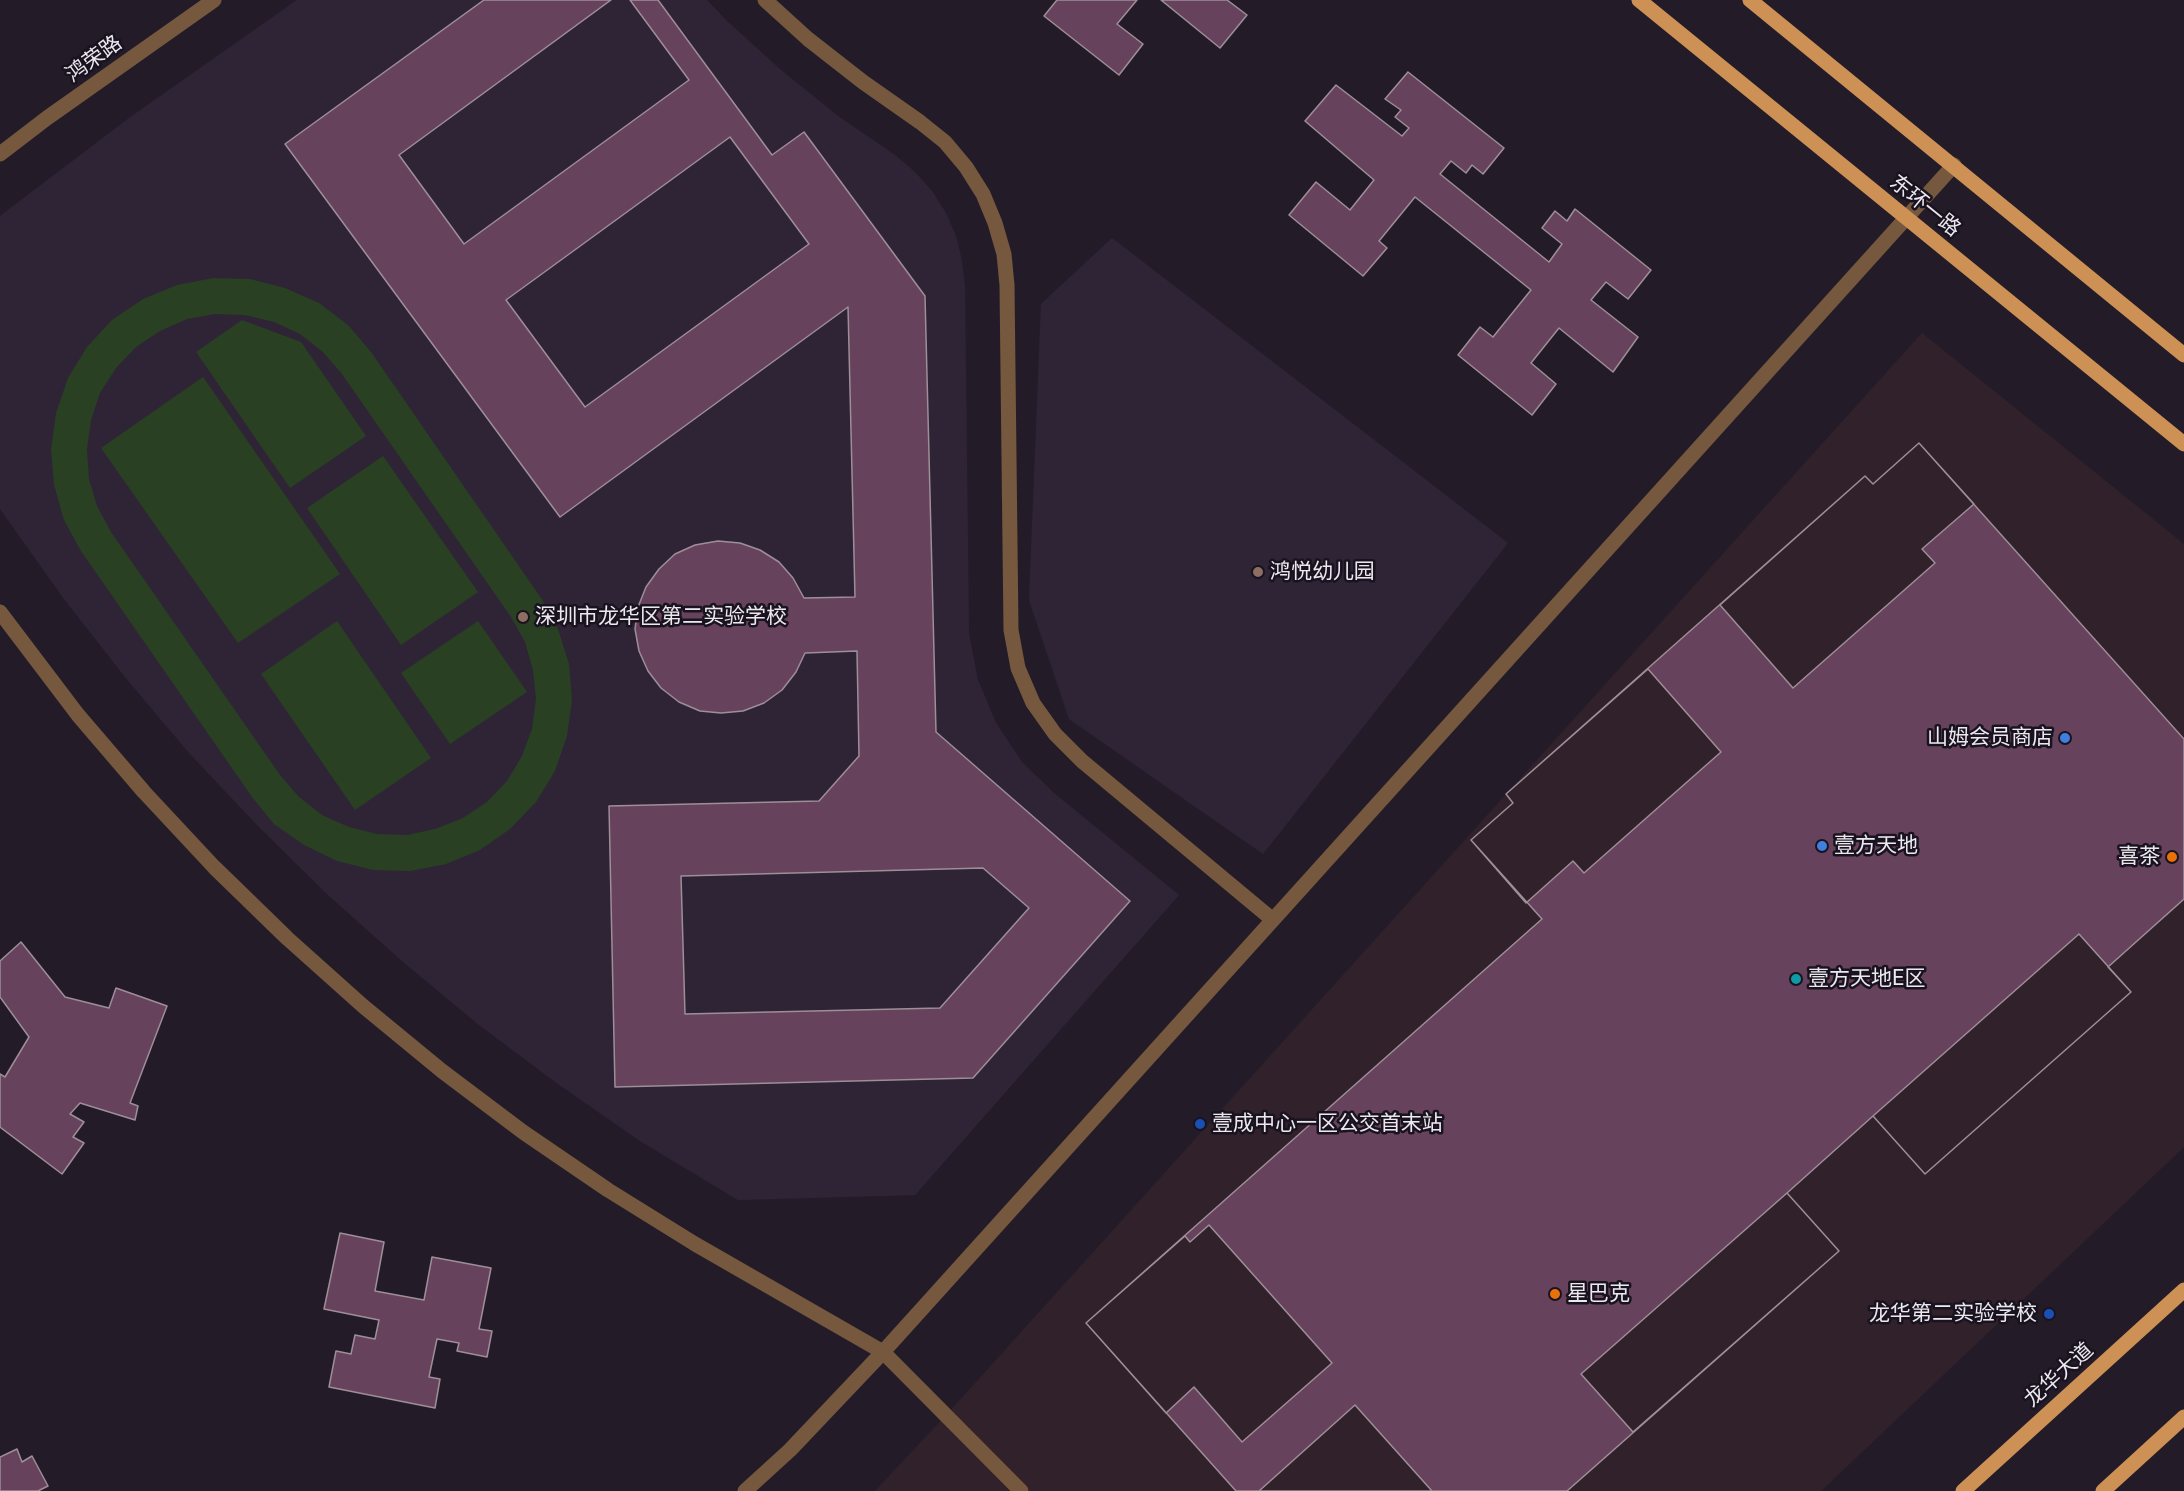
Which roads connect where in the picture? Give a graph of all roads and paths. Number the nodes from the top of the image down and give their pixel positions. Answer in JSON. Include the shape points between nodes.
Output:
{"nodes":[{"id":1,"x":214,"y":0,"type":"edge"},
{"id":2,"x":765,"y":0,"type":"edge"},
{"id":3,"x":1639,"y":0,"type":"edge"},
{"id":4,"x":1750,"y":0,"type":"edge"},
{"id":5,"x":0,"y":154,"type":"edge"},
{"id":6,"x":1954,"y":165,"type":"junction"},
{"id":7,"x":1907,"y":219,"type":"junction"},
{"id":8,"x":2184,"y":355,"type":"edge"},
{"id":9,"x":2184,"y":444,"type":"edge"},
{"id":10,"x":0,"y":612,"type":"edge"},
{"id":11,"x":1274,"y":920,"type":"junction"},
{"id":12,"x":2184,"y":1290,"type":"edge"},
{"id":13,"x":884,"y":1352,"type":"junction"},
{"id":14,"x":2184,"y":1417,"type":"edge"},
{"id":15,"x":745,"y":1491,"type":"edge"},
{"id":16,"x":1021,"y":1491,"type":"edge"},
{"id":17,"x":1963,"y":1491,"type":"edge"},
{"id":18,"x":2103,"y":1491,"type":"edge"}],
"edges":[{"from":1,"to":5,"type":"street","name":"鸿荣路"},
{"from":2,"to":11,"type":"street","via":[[808,39],[945,142],[966,166],[996,223],[1007,285],[1011,630],[1018,668],[1034,703],[1055,734],[1082,762]]},
{"from":3,"to":7,"type":"main road","name":"东环一路"},
{"from":4,"to":6,"type":"main road"},
{"from":6,"to":7,"type":"street"},
{"from":6,"to":8,"type":"main road"},
{"from":7,"to":9,"type":"main road","name":"东环一路"},
{"from":7,"to":11,"type":"street"},
{"from":10,"to":13,"type":"street","via":[[78,715],[144,792],[238,891],[363,1006],[442,1071],[608,1190]]},
{"from":11,"to":13,"type":"street"},
{"from":12,"to":17,"type":"main road","name":"龙华大道"},
{"from":13,"to":15,"type":"street"},
{"from":13,"to":16,"type":"street"},
{"from":14,"to":18,"type":"main road"}]}
